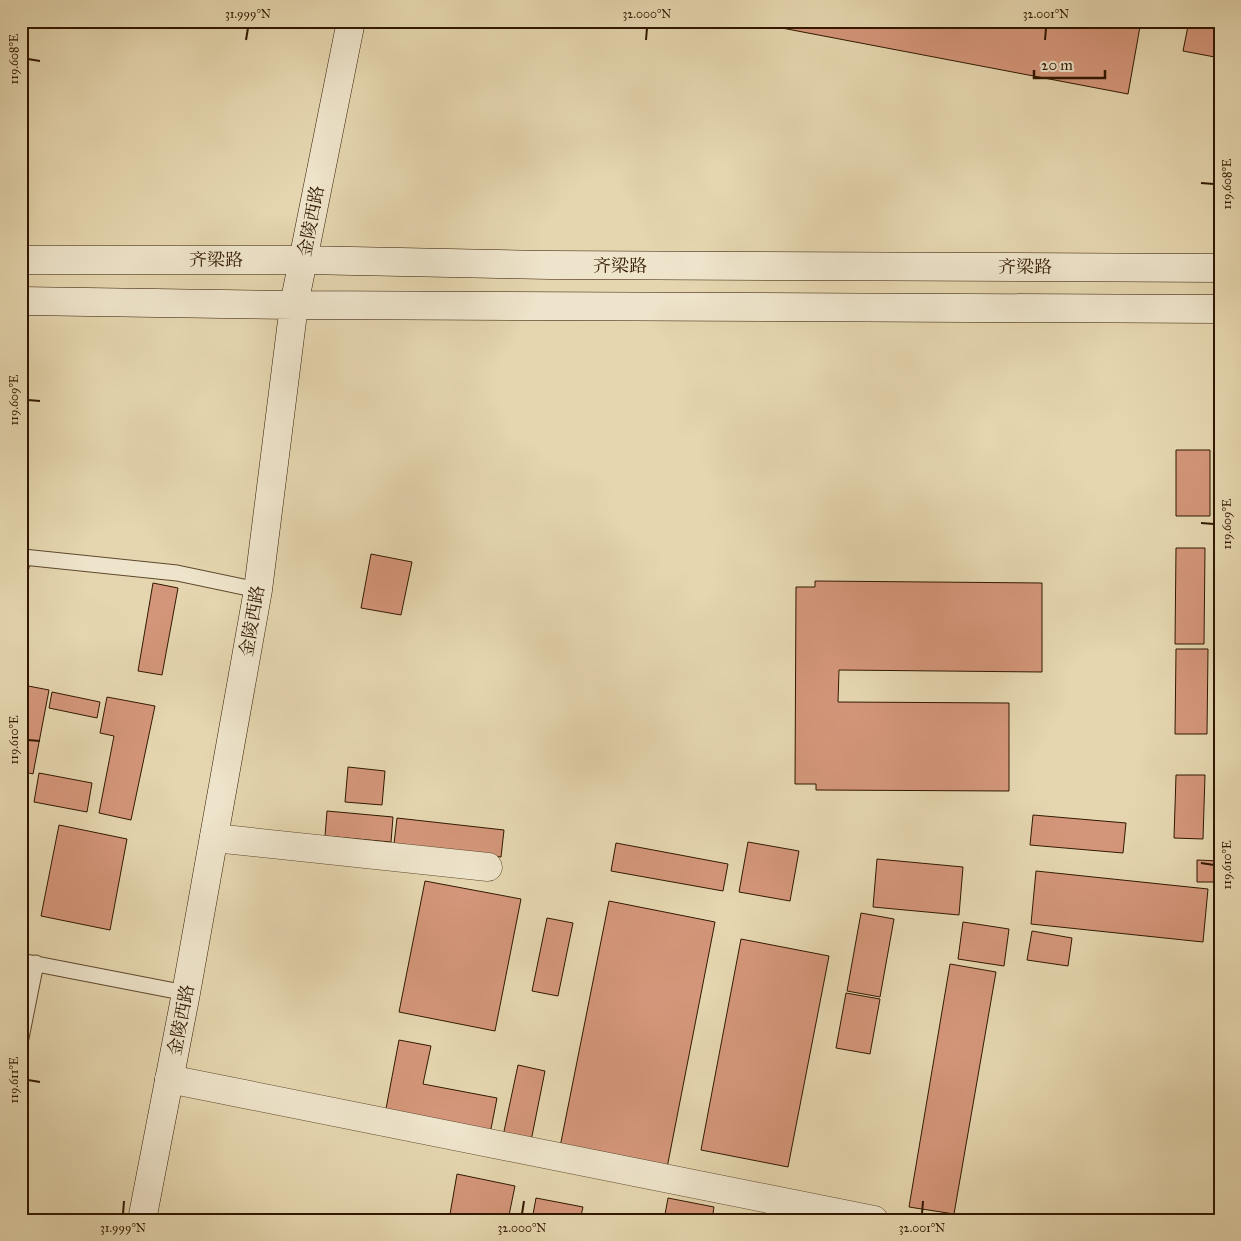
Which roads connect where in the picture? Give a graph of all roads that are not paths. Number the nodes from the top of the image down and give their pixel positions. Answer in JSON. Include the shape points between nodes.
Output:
{"nodes":[{"id":1,"x":351,"y":21,"type":"edge"},
{"id":2,"x":21,"y":260,"type":"edge"},
{"id":3,"x":304,"y":260,"type":"junction"},
{"id":4,"x":1220,"y":268,"type":"edge"},
{"id":5,"x":21,"y":301,"type":"edge"},
{"id":6,"x":294,"y":305,"type":"junction"},
{"id":7,"x":1220,"y":308,"type":"edge"},
{"id":8,"x":21,"y":567,"type":"edge"},
{"id":9,"x":258,"y":590,"type":"junction"},
{"id":10,"x":214,"y":838,"type":"junction"},
{"id":11,"x":488,"y":867,"type":"dead end"},
{"id":12,"x":29,"y":962,"type":"edge"},
{"id":13,"x":186,"y":993,"type":"junction"},
{"id":14,"x":21,"y":1038,"type":"edge"},
{"id":15,"x":169,"y":1080,"type":"junction"},
{"id":16,"x":142,"y":1220,"type":"edge"},
{"id":17,"x":874,"y":1220,"type":"edge"}],
"edges":[{"from":1,"to":3,"type":"main road","name":"金陵西路"},
{"from":2,"to":3,"type":"main road","name":"齐梁路"},
{"from":3,"to":4,"type":"main road","name":"齐梁路","via":[[550,265]]},
{"from":3,"to":6,"type":"main road","name":"金陵西路"},
{"from":5,"to":6,"type":"main road"},
{"from":6,"to":7,"type":"main road"},
{"from":6,"to":9,"type":"main road","name":"金陵西路"},
{"from":8,"to":9,"type":"lane","via":[[23,557],[178,573]]},
{"from":9,"to":10,"type":"main road","name":"金陵西路"},
{"from":10,"to":11,"type":"main road"},
{"from":10,"to":13,"type":"main road","name":"金陵西路"},
{"from":12,"to":13,"type":"lane"},
{"from":12,"to":14,"type":"lane"},
{"from":13,"to":15,"type":"main road","name":"金陵西路"},
{"from":15,"to":16,"type":"main road","name":"金陵西路"},
{"from":15,"to":17,"type":"main road"}]}
